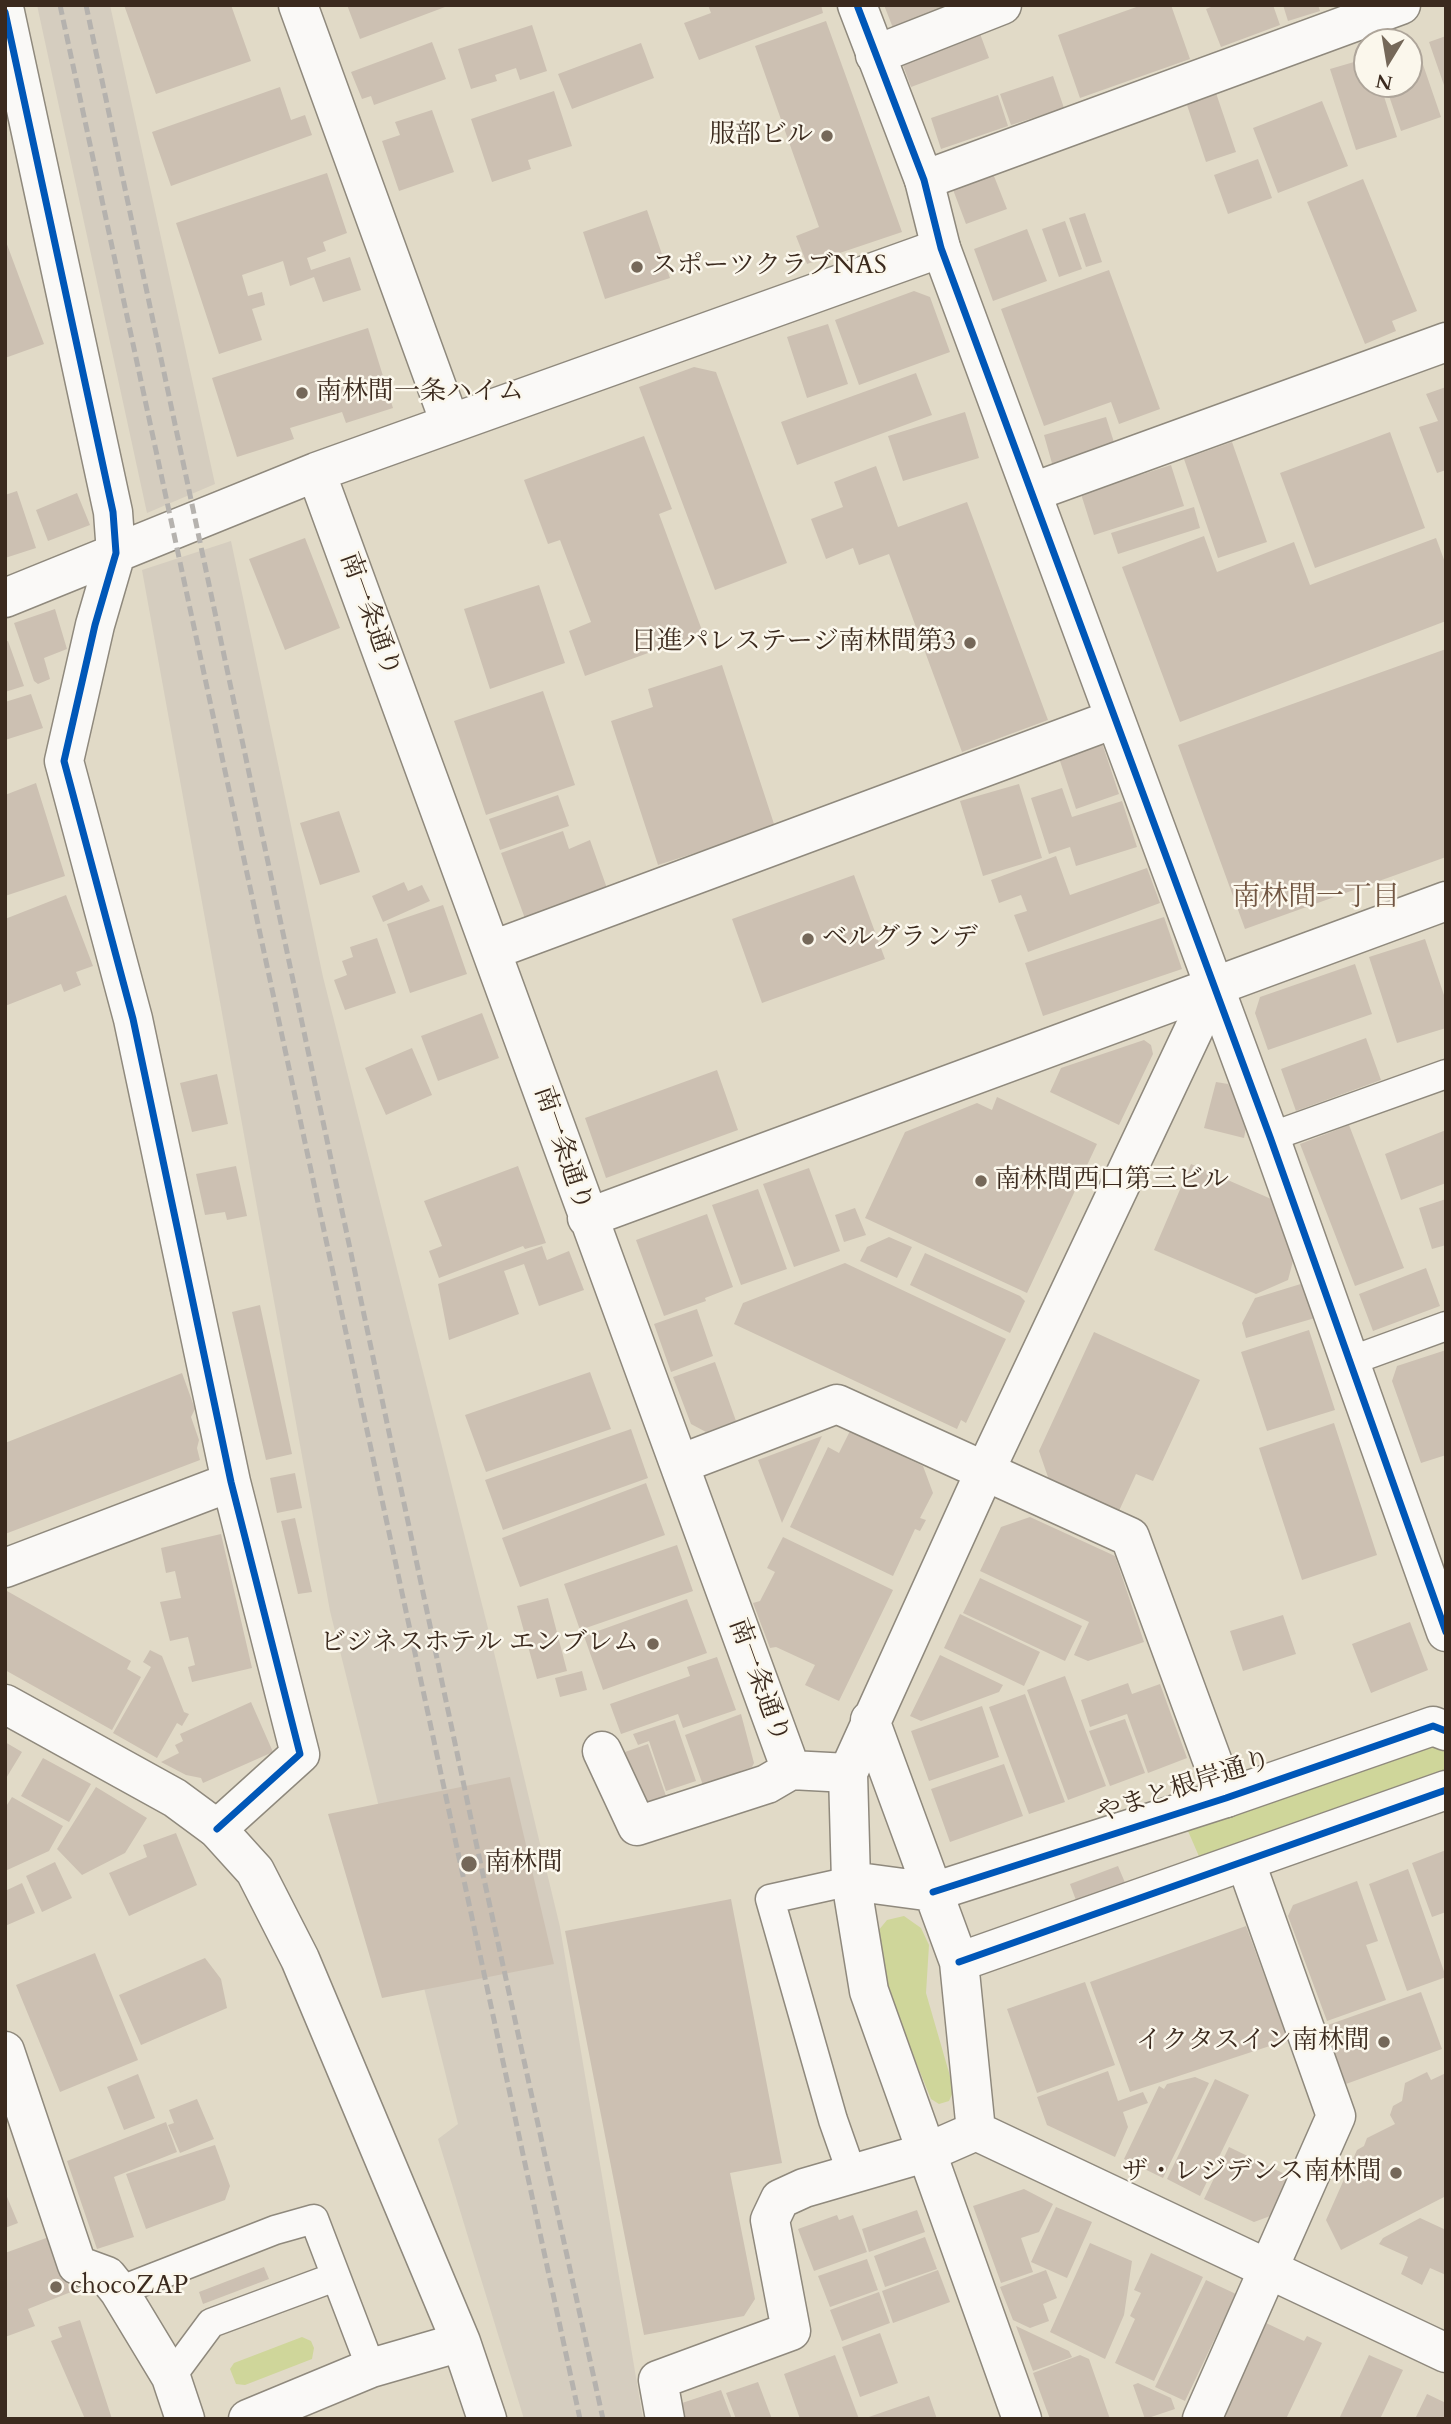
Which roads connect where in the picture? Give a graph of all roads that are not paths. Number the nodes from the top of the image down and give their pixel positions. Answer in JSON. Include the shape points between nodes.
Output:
{"nodes":[{"id":1,"x":298,"y":5,"type":"edge"},
{"id":2,"x":857,"y":5,"type":"edge"},
{"id":3,"x":1002,"y":5,"type":"edge"},
{"id":4,"x":1401,"y":5,"type":"edge"},
{"id":5,"x":5,"y":12,"type":"edge"},
{"id":6,"x":875,"y":55,"type":"junction"},
{"id":7,"x":924,"y":180,"type":"junction"},
{"id":8,"x":941,"y":248,"type":"junction"},
{"id":9,"x":1446,"y":342,"type":"edge"},
{"id":10,"x":450,"y":423,"type":"junction"},
{"id":11,"x":316,"y":472,"type":"junction"},
{"id":12,"x":1033,"y":492,"type":"junction"},
{"id":13,"x":116,"y":553,"type":"junction"},
{"id":14,"x":5,"y":598,"type":"edge"},
{"id":15,"x":1114,"y":719,"type":"junction"},
{"id":16,"x":1446,"y":901,"type":"edge"},
{"id":17,"x":493,"y":950,"type":"junction"},
{"id":18,"x":1213,"y":989,"type":"junction"},
{"id":19,"x":1446,"y":1074,"type":"edge"},
{"id":20,"x":1270,"y":1137,"type":"junction"},
{"id":21,"x":587,"y":1217,"type":"junction"},
{"id":22,"x":1446,"y":1326,"type":"edge"},
{"id":23,"x":1350,"y":1361,"type":"junction"},
{"id":24,"x":680,"y":1464,"type":"junction"},
{"id":25,"x":985,"y":1471,"type":"junction"},
{"id":26,"x":231,"y":1482,"type":"junction"},
{"id":27,"x":5,"y":1568,"type":"edge"},
{"id":28,"x":1446,"y":1632,"type":"edge"},
{"id":29,"x":5,"y":1704,"type":"edge"},
{"id":30,"x":870,"y":1720,"type":"junction"},
{"id":31,"x":1446,"y":1731,"type":"edge"},
{"id":32,"x":602,"y":1751,"type":"dead end"},
{"id":33,"x":791,"y":1770,"type":"junction"},
{"id":34,"x":848,"y":1773,"type":"junction"},
{"id":35,"x":1446,"y":1790,"type":"edge"},
{"id":36,"x":1226,"y":1798,"type":"junction"},
{"id":37,"x":217,"y":1829,"type":"junction"},
{"id":38,"x":1246,"y":1863,"type":"junction"},
{"id":39,"x":851,"y":1881,"type":"junction"},
{"id":40,"x":933,"y":1892,"type":"junction"},
{"id":41,"x":959,"y":1962,"type":"junction"},
{"id":42,"x":5,"y":2051,"type":"edge"},
{"id":43,"x":976,"y":2131,"type":"junction"},
{"id":44,"x":928,"y":2152,"type":"junction"},
{"id":45,"x":852,"y":2174,"type":"junction"},
{"id":46,"x":1270,"y":2270,"type":"junction"},
{"id":47,"x":335,"y":2277,"type":"junction"},
{"id":48,"x":119,"y":2291,"type":"junction"},
{"id":49,"x":461,"y":2342,"type":"junction"},
{"id":50,"x":1446,"y":2353,"type":"edge"},
{"id":51,"x":371,"y":2368,"type":"junction"},
{"id":52,"x":171,"y":2377,"type":"junction"},
{"id":53,"x":185,"y":2419,"type":"edge"},
{"id":54,"x":248,"y":2419,"type":"edge"},
{"id":55,"x":487,"y":2419,"type":"edge"},
{"id":56,"x":665,"y":2419,"type":"edge"},
{"id":57,"x":1021,"y":2419,"type":"edge"},
{"id":58,"x":1202,"y":2419,"type":"edge"}],
"edges":[{"from":1,"to":10,"type":"street"},
{"from":2,"to":6,"type":"street"},
{"from":3,"to":6,"type":"street"},
{"from":4,"to":7,"type":"street"},
{"from":5,"to":13,"type":"street","via":[[113,512]]},
{"from":6,"to":7,"type":"street"},
{"from":7,"to":8,"type":"street"},
{"from":8,"to":10,"type":"street"},
{"from":8,"to":12,"type":"street"},
{"from":9,"to":12,"type":"street"},
{"from":10,"to":11,"type":"street"},
{"from":11,"to":13,"type":"street"},
{"from":11,"to":17,"type":"street","name":"南一条通り"},
{"from":12,"to":15,"type":"street"},
{"from":13,"to":14,"type":"street"},
{"from":13,"to":26,"type":"street","via":[[94,625],[64,761],[133,1019]]},
{"from":15,"to":17,"type":"street"},
{"from":15,"to":18,"type":"street"},
{"from":16,"to":18,"type":"street"},
{"from":17,"to":21,"type":"street","name":"南一条通り"},
{"from":18,"to":20,"type":"street"},
{"from":18,"to":21,"type":"street"},
{"from":18,"to":25,"type":"street"},
{"from":19,"to":20,"type":"lane"},
{"from":20,"to":23,"type":"street"},
{"from":21,"to":24,"type":"street","name":"南一条通り"},
{"from":22,"to":23,"type":"lane"},
{"from":23,"to":28,"type":"street"},
{"from":24,"to":25,"type":"street","via":[[837,1404]]},
{"from":24,"to":33,"type":"street","name":"南一条通り"},
{"from":25,"to":30,"type":"street"},
{"from":25,"to":36,"type":"street","via":[[1130,1537]]},
{"from":26,"to":27,"type":"street"},
{"from":26,"to":37,"type":"street","via":[[300,1754]]},
{"from":29,"to":37,"type":"street","via":[[175,1798]]},
{"from":30,"to":34,"type":"street"},
{"from":30,"to":40,"type":"street"},
{"from":31,"to":36,"type":"street","name":"やまと根岸通り","via":[[1433,1726]]},
{"from":32,"to":33,"type":"street","via":[[637,1826],[767,1784]]},
{"from":33,"to":34,"type":"street","name":"南一条通り"},
{"from":34,"to":39,"type":"street"},
{"from":35,"to":38,"type":"street"},
{"from":36,"to":40,"type":"street","name":"やまと根岸通り"},
{"from":37,"to":49,"type":"street","via":[[255,1871],[300,1959]]},
{"from":38,"to":41,"type":"street"},
{"from":38,"to":46,"type":"street","via":[[1336,2116]]},
{"from":39,"to":40,"type":"street"},
{"from":39,"to":44,"type":"street","via":[[869,1991]]},
{"from":39,"to":45,"type":"lane","via":[[770,1899]]},
{"from":40,"to":41,"type":"street"},
{"from":41,"to":43,"type":"street"},
{"from":42,"to":48,"type":"street","via":[[77,2265],[107,2276]]},
{"from":43,"to":44,"type":"street"},
{"from":43,"to":46,"type":"street"},
{"from":44,"to":45,"type":"street"},
{"from":44,"to":57,"type":"street"},
{"from":45,"to":56,"type":"street","via":[[780,2199],[770,2220],[790,2331],[658,2380]]},
{"from":46,"to":50,"type":"street"},
{"from":46,"to":58,"type":"street"},
{"from":47,"to":48,"type":"lane","via":[[314,2219]]},
{"from":47,"to":51,"type":"lane"},
{"from":47,"to":52,"type":"lane","via":[[211,2323]]},
{"from":48,"to":52,"type":"street"},
{"from":49,"to":51,"type":"street"},
{"from":49,"to":55,"type":"street"},
{"from":51,"to":54,"type":"street"},
{"from":52,"to":53,"type":"street"}]}
